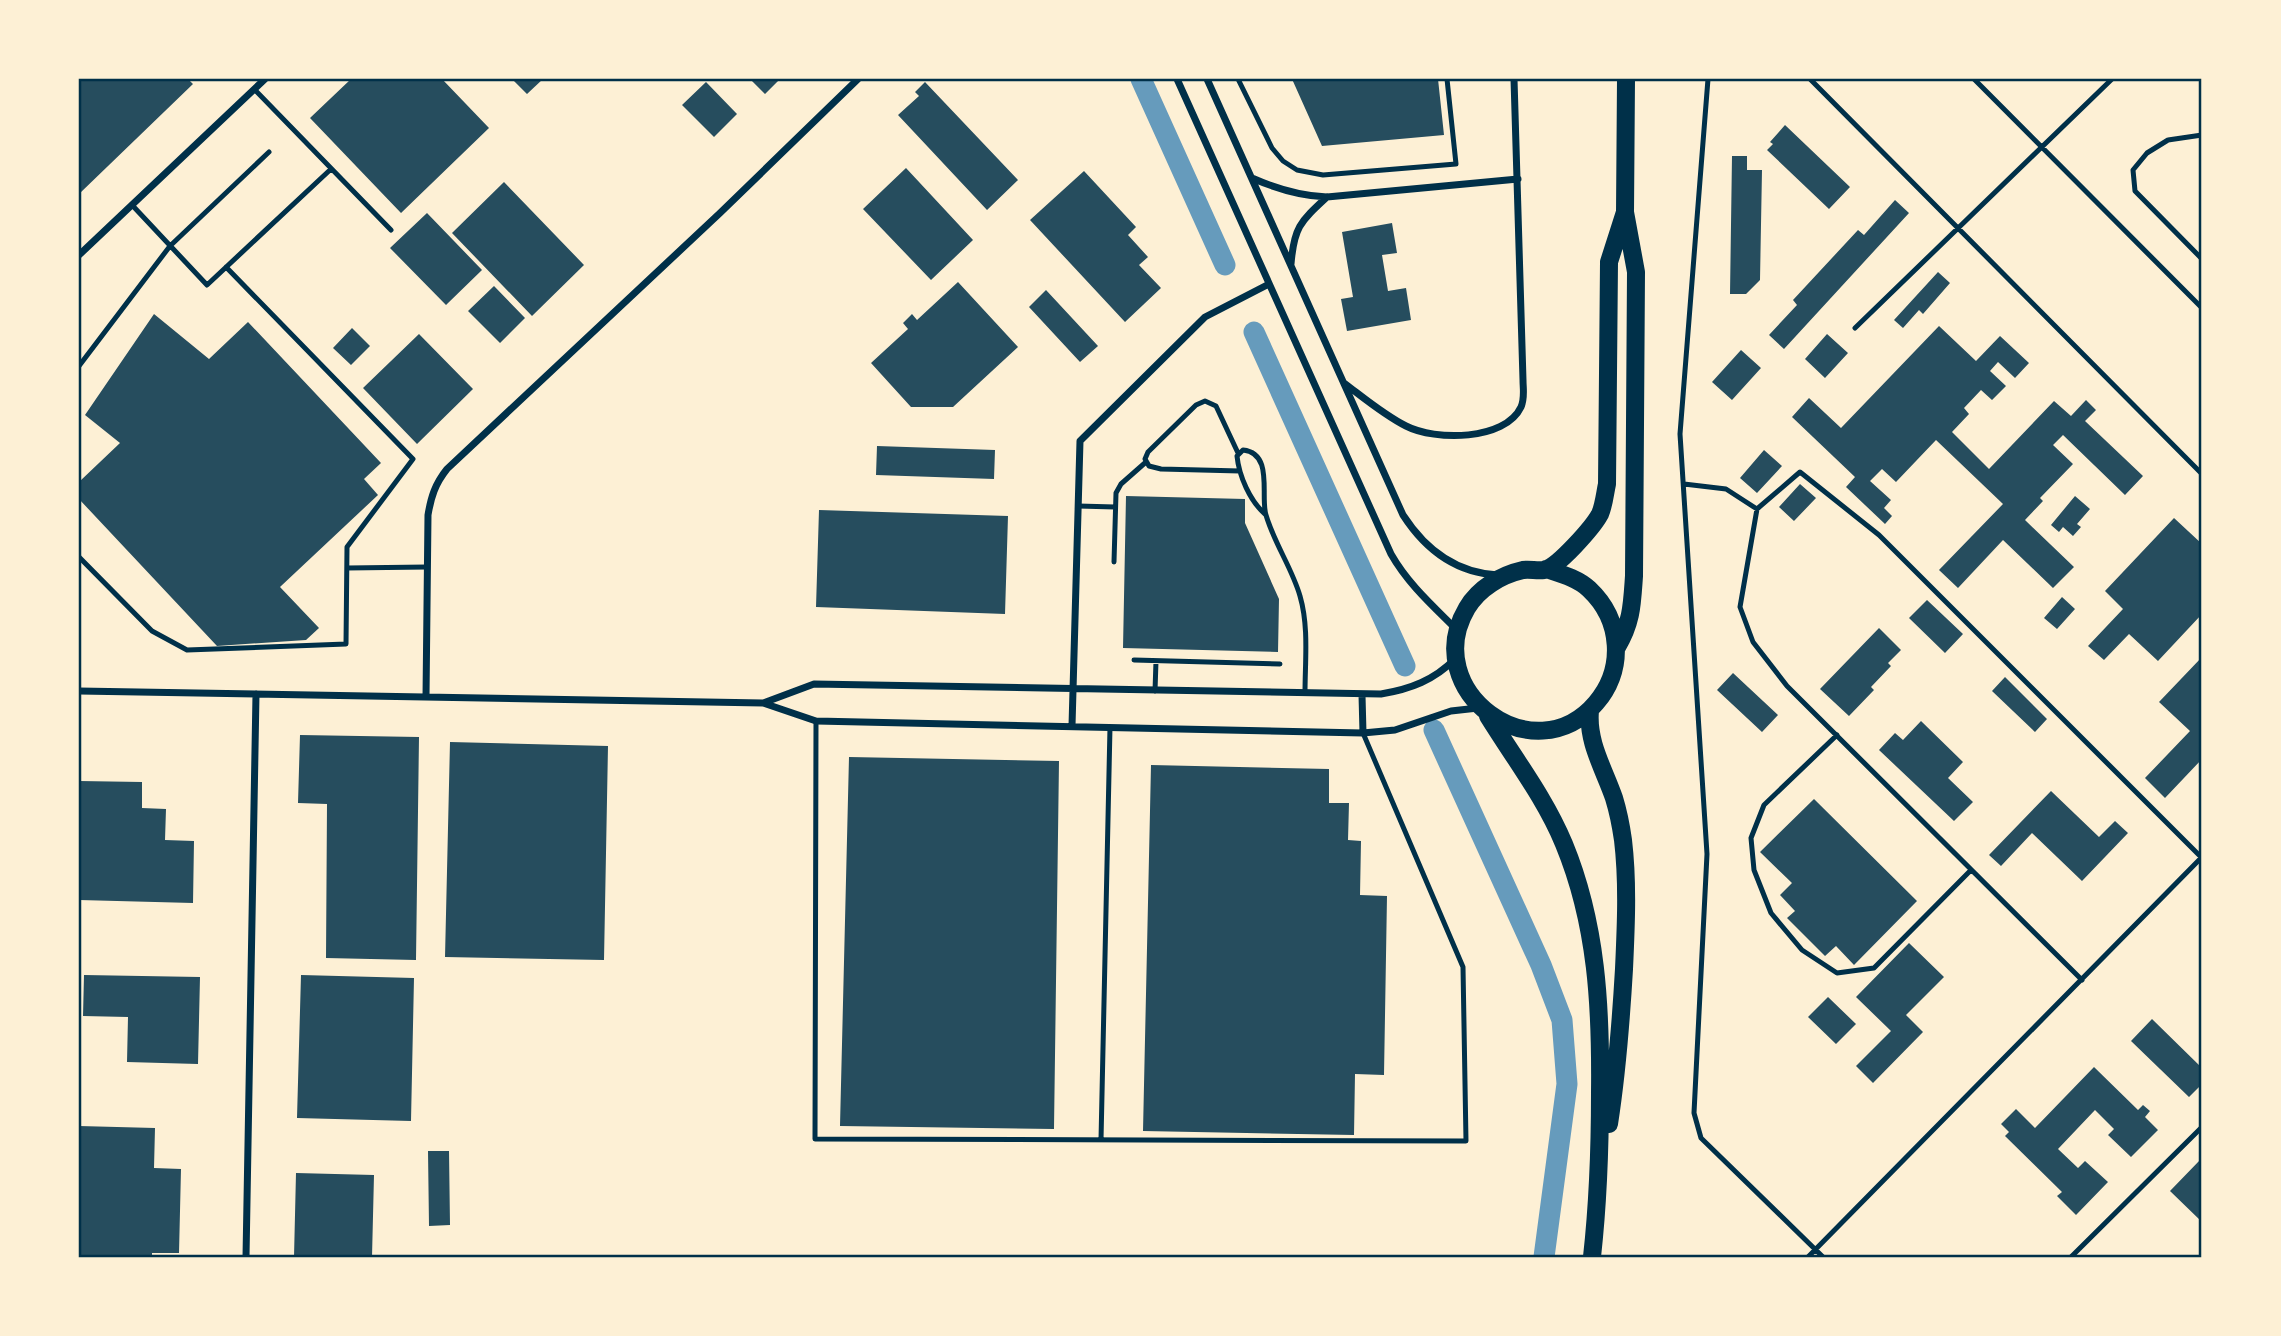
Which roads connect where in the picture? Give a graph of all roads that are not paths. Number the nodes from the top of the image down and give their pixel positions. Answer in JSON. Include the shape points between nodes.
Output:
{"nodes":[{"id":1,"x":265,"y":79,"type":"edge"},
{"id":2,"x":858,"y":79,"type":"edge"},
{"id":3,"x":1177,"y":79,"type":"edge"},
{"id":4,"x":1208,"y":79,"type":"edge"},
{"id":5,"x":1238,"y":79,"type":"edge"},
{"id":6,"x":1447,"y":79,"type":"edge"},
{"id":7,"x":1514,"y":79,"type":"edge"},
{"id":8,"x":1626,"y":79,"type":"edge"},
{"id":9,"x":1708,"y":79,"type":"edge"},
{"id":10,"x":1810,"y":79,"type":"edge"},
{"id":11,"x":1974,"y":79,"type":"edge"},
{"id":12,"x":2112,"y":79,"type":"edge"},
{"id":13,"x":254,"y":89,"type":"junction"},
{"id":14,"x":2202,"y":135,"type":"edge"},
{"id":15,"x":2043,"y":148,"type":"junction"},
{"id":16,"x":269,"y":152,"type":"dead end"},
{"id":17,"x":331,"y":169,"type":"junction"},
{"id":18,"x":1252,"y":178,"type":"junction"},
{"id":19,"x":1518,"y":180,"type":"junction"},
{"id":20,"x":1328,"y":197,"type":"junction"},
{"id":21,"x":132,"y":205,"type":"junction"},
{"id":22,"x":1625,"y":212,"type":"junction"},
{"id":23,"x":1958,"y":228,"type":"junction"},
{"id":24,"x":391,"y":230,"type":"dead end"},
{"id":25,"x":170,"y":246,"type":"junction"},
{"id":26,"x":79,"y":255,"type":"edge"},
{"id":27,"x":2202,"y":260,"type":"edge"},
{"id":28,"x":1291,"y":265,"type":"junction"},
{"id":29,"x":226,"y":267,"type":"junction"},
{"id":30,"x":1269,"y":284,"type":"junction"},
{"id":31,"x":2202,"y":307,"type":"edge"},
{"id":32,"x":1855,"y":328,"type":"dead end"},
{"id":33,"x":79,"y":366,"type":"edge"},
{"id":34,"x":1343,"y":383,"type":"junction"},
{"id":35,"x":1238,"y":453,"type":"junction"},
{"id":36,"x":1146,"y":462,"type":"junction"},
{"id":37,"x":1240,"y":471,"type":"junction"},
{"id":38,"x":2202,"y":474,"type":"edge"},
{"id":39,"x":1684,"y":484,"type":"junction"},
{"id":40,"x":1078,"y":506,"type":"junction"},
{"id":41,"x":1115,"y":507,"type":"junction"},
{"id":42,"x":1757,"y":509,"type":"junction"},
{"id":43,"x":1265,"y":514,"type":"junction"},
{"id":44,"x":79,"y":557,"type":"edge"},
{"id":45,"x":1114,"y":562,"type":"dead end"},
{"id":46,"x":427,"y":567,"type":"junction"},
{"id":47,"x":347,"y":568,"type":"junction"},
{"id":48,"x":1546,"y":569,"type":"junction"},
{"id":49,"x":1506,"y":575,"type":"junction"},
{"id":50,"x":1458,"y":630,"type":"junction"},
{"id":51,"x":1617,"y":647,"type":"junction"},
{"id":52,"x":1456,"y":658,"type":"junction"},
{"id":53,"x":1133,"y":660,"type":"dead end"},
{"id":54,"x":1156,"y":661,"type":"junction"},
{"id":55,"x":1280,"y":664,"type":"dead end"},
{"id":56,"x":1073,"y":689,"type":"junction"},
{"id":57,"x":79,"y":691,"type":"edge"},
{"id":58,"x":1155,"y":691,"type":"junction"},
{"id":59,"x":1305,"y":693,"type":"junction"},
{"id":60,"x":256,"y":694,"type":"junction"},
{"id":61,"x":1362,"y":695,"type":"junction"},
{"id":62,"x":426,"y":697,"type":"junction"},
{"id":63,"x":762,"y":703,"type":"junction"},
{"id":64,"x":1483,"y":710,"type":"junction"},
{"id":65,"x":1590,"y":711,"type":"junction"},
{"id":66,"x":817,"y":721,"type":"junction"},
{"id":67,"x":1072,"y":726,"type":"junction"},
{"id":68,"x":1110,"y":727,"type":"junction"},
{"id":69,"x":1363,"y":733,"type":"junction"},
{"id":70,"x":1837,"y":735,"type":"junction"},
{"id":71,"x":2202,"y":858,"type":"edge"},
{"id":72,"x":1972,"y":870,"type":"junction"},
{"id":73,"x":2082,"y":980,"type":"junction"},
{"id":74,"x":2202,"y":1127,"type":"edge"},
{"id":75,"x":1101,"y":1140,"type":"junction"},
{"id":76,"x":1598,"y":1189,"type":"junction"},
{"id":77,"x":1815,"y":1250,"type":"junction"},
{"id":78,"x":246,"y":1257,"type":"edge"},
{"id":79,"x":1592,"y":1257,"type":"edge"},
{"id":80,"x":1808,"y":1257,"type":"edge"},
{"id":81,"x":1823,"y":1257,"type":"edge"},
{"id":82,"x":2071,"y":1257,"type":"edge"}],
"edges":[{"from":1,"to":13,"type":"street"},
{"from":2,"to":46,"type":"street","via":[[447,469],[431,495]]},
{"from":3,"to":30,"type":"street"},
{"from":4,"to":18,"type":"street"},
{"from":5,"to":6,"type":"lane","via":[[1276,155],[1297,170],[1324,175],[1455,164]]},
{"from":7,"to":19,"type":"street"},
{"from":8,"to":22,"type":"main road"},
{"from":9,"to":39,"type":"lane","via":[[1680,433]]},
{"from":10,"to":23,"type":"lane"},
{"from":11,"to":15,"type":"lane"},
{"from":12,"to":15,"type":"lane"},
{"from":13,"to":17,"type":"lane"},
{"from":13,"to":21,"type":"street"},
{"from":14,"to":27,"type":"lane","via":[[2168,140],[2147,153],[2133,170],[2135,191]]},
{"from":15,"to":23,"type":"lane"},
{"from":15,"to":31,"type":"lane"},
{"from":16,"to":25,"type":"lane"},
{"from":17,"to":24,"type":"lane"},
{"from":17,"to":29,"type":"lane"},
{"from":18,"to":20,"type":"street","via":[[1280,190]]},
{"from":18,"to":28,"type":"street"},
{"from":19,"to":20,"type":"street"},
{"from":19,"to":34,"type":"street","via":[[1523,399],[1516,415],[1492,430],[1468,435],[1426,432],[1409,428]]},
{"from":20,"to":28,"type":"street","via":[[1300,223]]},
{"from":21,"to":25,"type":"lane"},
{"from":21,"to":26,"type":"street"},
{"from":22,"to":48,"type":"main road","via":[[1609,262],[1608,484],[1592,527]]},
{"from":22,"to":51,"type":"main road","via":[[1636,272],[1634,576],[1631,617]]},
{"from":23,"to":32,"type":"lane"},
{"from":23,"to":38,"type":"lane"},
{"from":25,"to":29,"type":"lane","via":[[208,285]]},
{"from":25,"to":33,"type":"lane"},
{"from":28,"to":34,"type":"street"},
{"from":29,"to":47,"type":"lane","via":[[413,459],[347,547]]},
{"from":30,"to":40,"type":"street","via":[[1205,317],[1080,441]]},
{"from":30,"to":50,"type":"street","via":[[1391,554],[1416,589]]},
{"from":34,"to":49,"type":"street","via":[[1414,532],[1440,556],[1462,568]]},
{"from":35,"to":36,"type":"lane","via":[[1216,406],[1205,401],[1148,452]]},
{"from":35,"to":37,"type":"lane"},
{"from":35,"to":43,"type":"lane","via":[[1251,451],[1258,461],[1265,481]]},
{"from":36,"to":37,"type":"lane","via":[[1161,469]]},
{"from":36,"to":41,"type":"lane","via":[[1121,484]]},
{"from":37,"to":43,"type":"lane"},
{"from":39,"to":42,"type":"lane","via":[[1726,489]]},
{"from":39,"to":77,"type":"lane","via":[[1707,855],[1694,1113],[1701,1138]]},
{"from":40,"to":41,"type":"lane"},
{"from":40,"to":56,"type":"street"},
{"from":41,"to":45,"type":"lane"},
{"from":42,"to":70,"type":"lane","via":[[1740,607],[1753,642],[1787,685]]},
{"from":42,"to":71,"type":"lane","via":[[1801,472],[1879,535]]},
{"from":43,"to":59,"type":"lane","via":[[1300,595],[1305,623]]},
{"from":44,"to":47,"type":"lane","via":[[152,631],[187,650],[346,644]]},
{"from":46,"to":47,"type":"lane"},
{"from":46,"to":62,"type":"street"},
{"from":48,"to":49,"type":"main road"},
{"from":48,"to":51,"type":"main road","via":[[1588,587],[1603,604]]},
{"from":49,"to":50,"type":"main road","via":[[1476,597]]},
{"from":50,"to":52,"type":"main road"},
{"from":51,"to":65,"type":"main road","via":[[1614,671]]},
{"from":52,"to":61,"type":"street","via":[[1436,676],[1413,687]]},
{"from":52,"to":64,"type":"main road","via":[[1468,693]]},
{"from":53,"to":54,"type":"lane"},
{"from":54,"to":55,"type":"lane"},
{"from":54,"to":58,"type":"lane"},
{"from":56,"to":58,"type":"street"},
{"from":56,"to":63,"type":"street","via":[[814,684]]},
{"from":56,"to":67,"type":"street"},
{"from":57,"to":60,"type":"street"},
{"from":58,"to":59,"type":"street"},
{"from":59,"to":61,"type":"street"},
{"from":60,"to":62,"type":"street"},
{"from":60,"to":78,"type":"street"},
{"from":61,"to":69,"type":"street"},
{"from":62,"to":63,"type":"street"},
{"from":63,"to":66,"type":"street"},
{"from":64,"to":65,"type":"main road","via":[[1502,723],[1538,730],[1557,728]]},
{"from":64,"to":69,"type":"street","via":[[1451,711],[1395,730]]},
{"from":64,"to":76,"type":"main road","via":[[1554,823],[1575,873],[1589,925],[1600,1022]]},
{"from":65,"to":76,"type":"main road","via":[[1596,754],[1621,825],[1626,882],[1620,1042]]},
{"from":66,"to":67,"type":"street"},
{"from":66,"to":75,"type":"lane","via":[[815,1139]]},
{"from":67,"to":68,"type":"street"},
{"from":68,"to":69,"type":"street"},
{"from":68,"to":75,"type":"lane"},
{"from":69,"to":75,"type":"lane","via":[[1463,967],[1466,1141]]},
{"from":70,"to":72,"type":"lane"},
{"from":70,"to":72,"type":"lane","via":[[1764,805],[1751,838],[1754,870],[1771,913],[1802,950],[1836,973],[1874,968]]},
{"from":71,"to":73,"type":"lane"},
{"from":72,"to":73,"type":"lane"},
{"from":73,"to":77,"type":"lane"},
{"from":74,"to":82,"type":"lane"},
{"from":76,"to":79,"type":"main road"},
{"from":77,"to":80,"type":"lane"},
{"from":77,"to":81,"type":"lane"}]}
